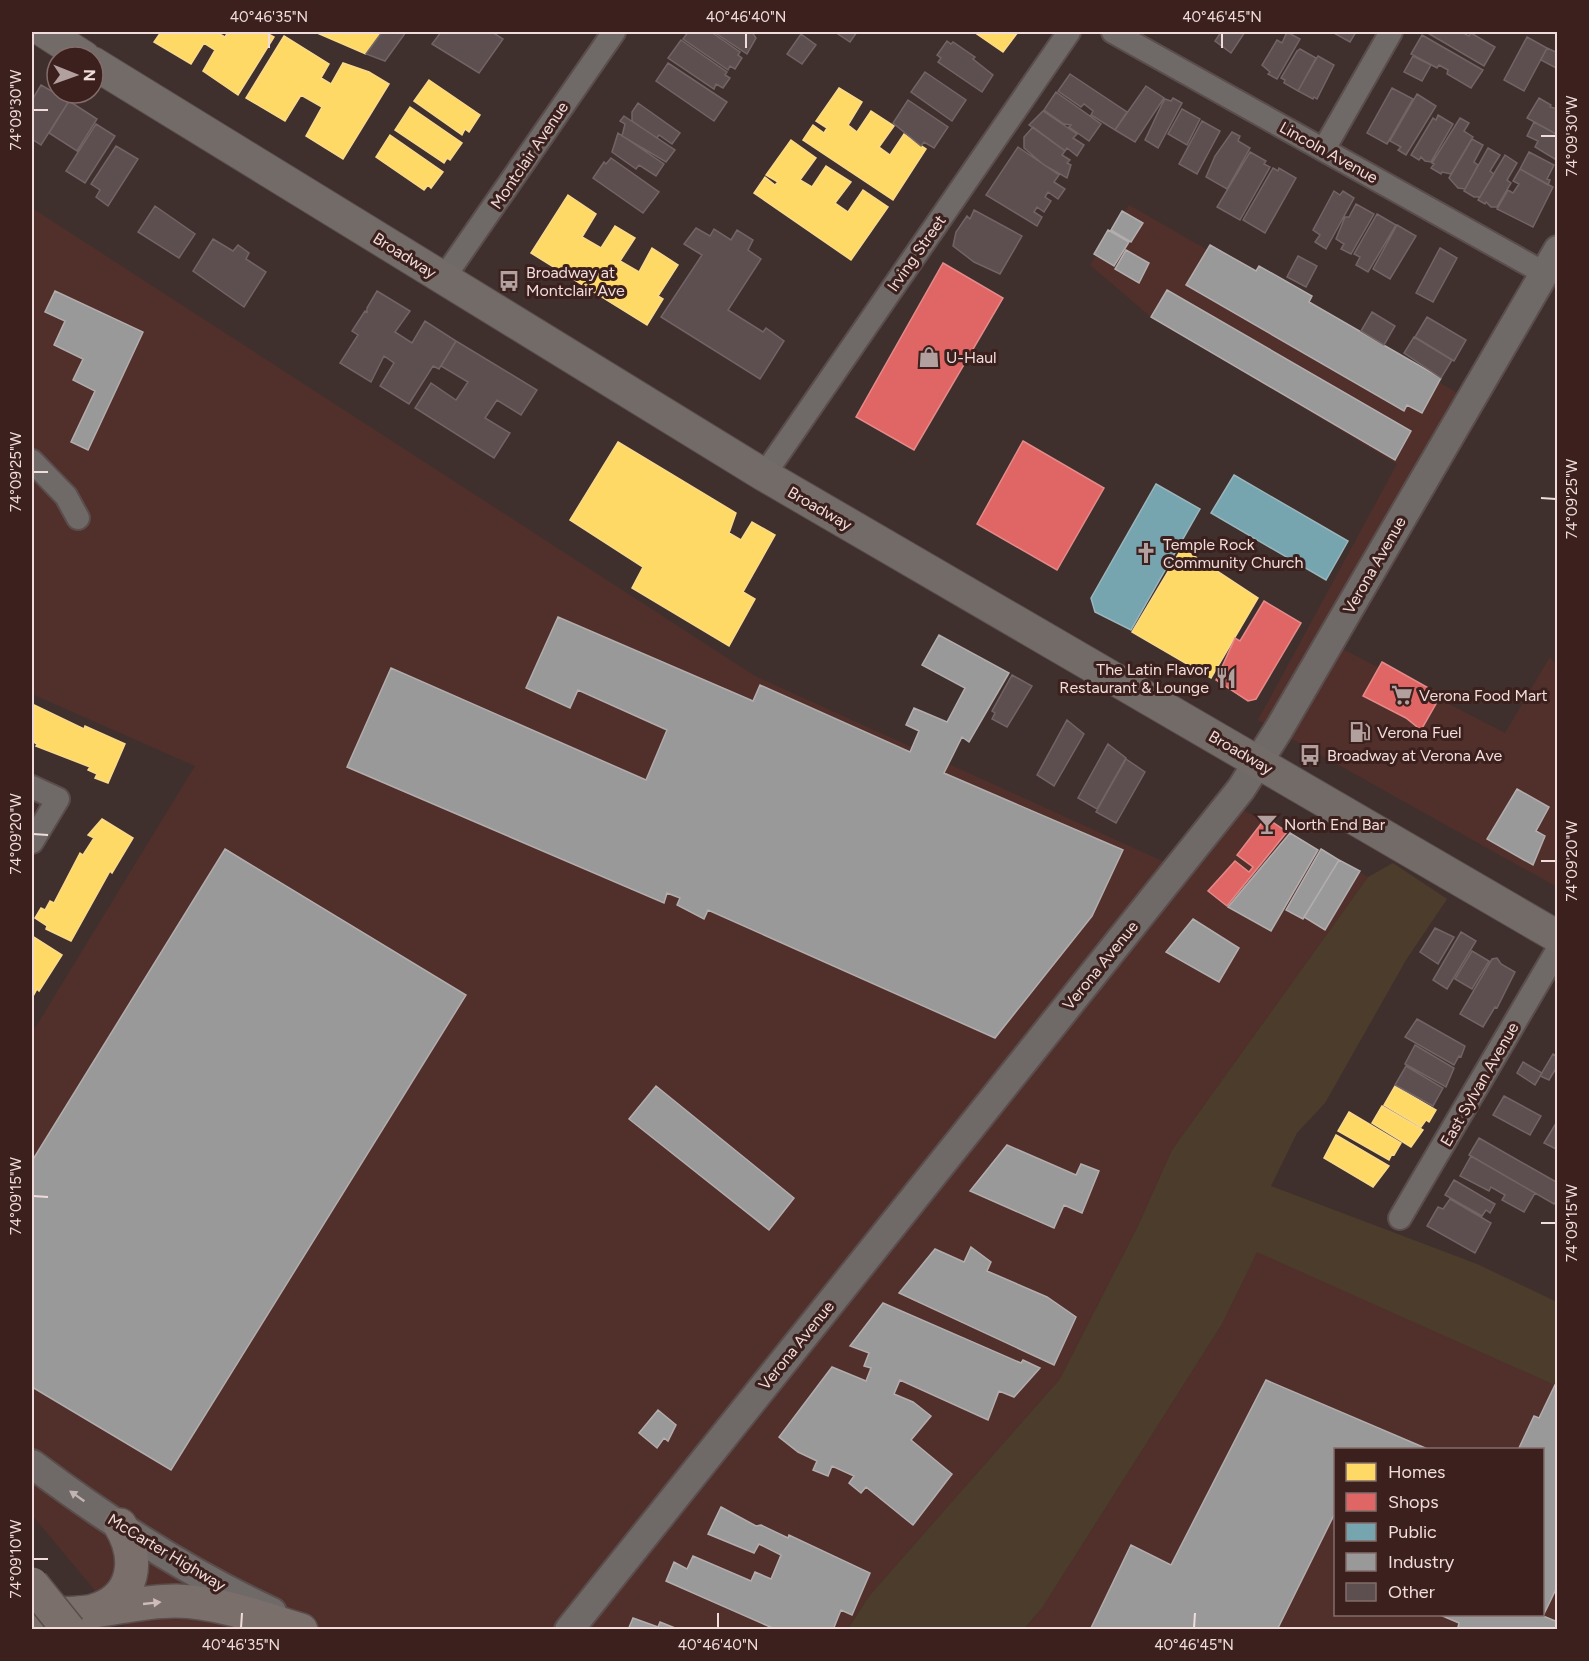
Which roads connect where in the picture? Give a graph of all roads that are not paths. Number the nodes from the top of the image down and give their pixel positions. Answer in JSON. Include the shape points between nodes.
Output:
{"nodes":[{"id":1,"x":614,"y":32,"type":"edge"},
{"id":2,"x":1069,"y":32,"type":"edge"},
{"id":3,"x":1113,"y":32,"type":"edge"},
{"id":4,"x":1390,"y":32,"type":"edge"},
{"id":5,"x":53,"y":34,"type":"edge"},
{"id":6,"x":68,"y":45,"type":"edge"},
{"id":7,"x":105,"y":70,"type":"edge"},
{"id":8,"x":1324,"y":149,"type":"junction"},
{"id":9,"x":1551,"y":262,"type":"edge"},
{"id":10,"x":444,"y":279,"type":"junction"},
{"id":11,"x":32,"y":461,"type":"edge"},
{"id":12,"x":764,"y":475,"type":"junction"},
{"id":13,"x":78,"y":518,"type":"dead end"},
{"id":14,"x":1259,"y":763,"type":"junction"},
{"id":15,"x":32,"y":788,"type":"edge"},
{"id":16,"x":32,"y":842,"type":"edge"},
{"id":17,"x":1557,"y":937,"type":"edge"},
{"id":18,"x":1557,"y":949,"type":"edge"},
{"id":19,"x":1400,"y":1218,"type":"dead end"},
{"id":20,"x":32,"y":1464,"type":"edge"},
{"id":21,"x":120,"y":1525,"type":"junction"},
{"id":22,"x":32,"y":1584,"type":"edge"},
{"id":23,"x":32,"y":1610,"type":"edge"},
{"id":24,"x":71,"y":1622,"type":"edge"},
{"id":25,"x":301,"y":1629,"type":"edge"},
{"id":26,"x":309,"y":1629,"type":"edge"},
{"id":27,"x":569,"y":1629,"type":"edge"}],
"edges":[{"from":1,"to":10,"type":"street","name":"Montclair Avenue"},
{"from":2,"to":12,"type":"street","name":"Irving Street"},
{"from":3,"to":8,"type":"street","name":"Lincoln Avenue"},
{"from":4,"to":8,"type":"street"},
{"from":5,"to":6,"type":"main road"},
{"from":7,"to":10,"type":"main road","name":"Broadway"},
{"from":8,"to":9,"type":"street","name":"Lincoln Avenue"},
{"from":9,"to":14,"type":"street","name":"Verona Avenue"},
{"from":10,"to":12,"type":"main road","name":"Broadway"},
{"from":11,"to":13,"type":"street","via":[[66,496]]},
{"from":12,"to":14,"type":"main road","name":"Broadway"},
{"from":14,"to":17,"type":"main road","name":"Broadway"},
{"from":14,"to":27,"type":"street","name":"Verona Avenue"},
{"from":15,"to":16,"type":"street","via":[[58,799]]},
{"from":18,"to":19,"type":"street","name":"East Sylvan Avenue"},
{"from":21,"to":20,"type":"street","name":"McCarter Highway","one_way":true},
{"from":21,"to":24,"type":"highway","via":[[133,1555],[132,1573],[124,1590],[113,1603]]},
{"from":21,"to":26,"type":"street","name":"McCarter Highway","via":[[208,1578]]},
{"from":22,"to":24,"type":"highway","bridge":true},
{"from":23,"to":24,"type":"highway"},
{"from":24,"to":25,"type":"highway","one_way":true,"via":[[153,1602],[177,1601],[233,1609]]}]}
